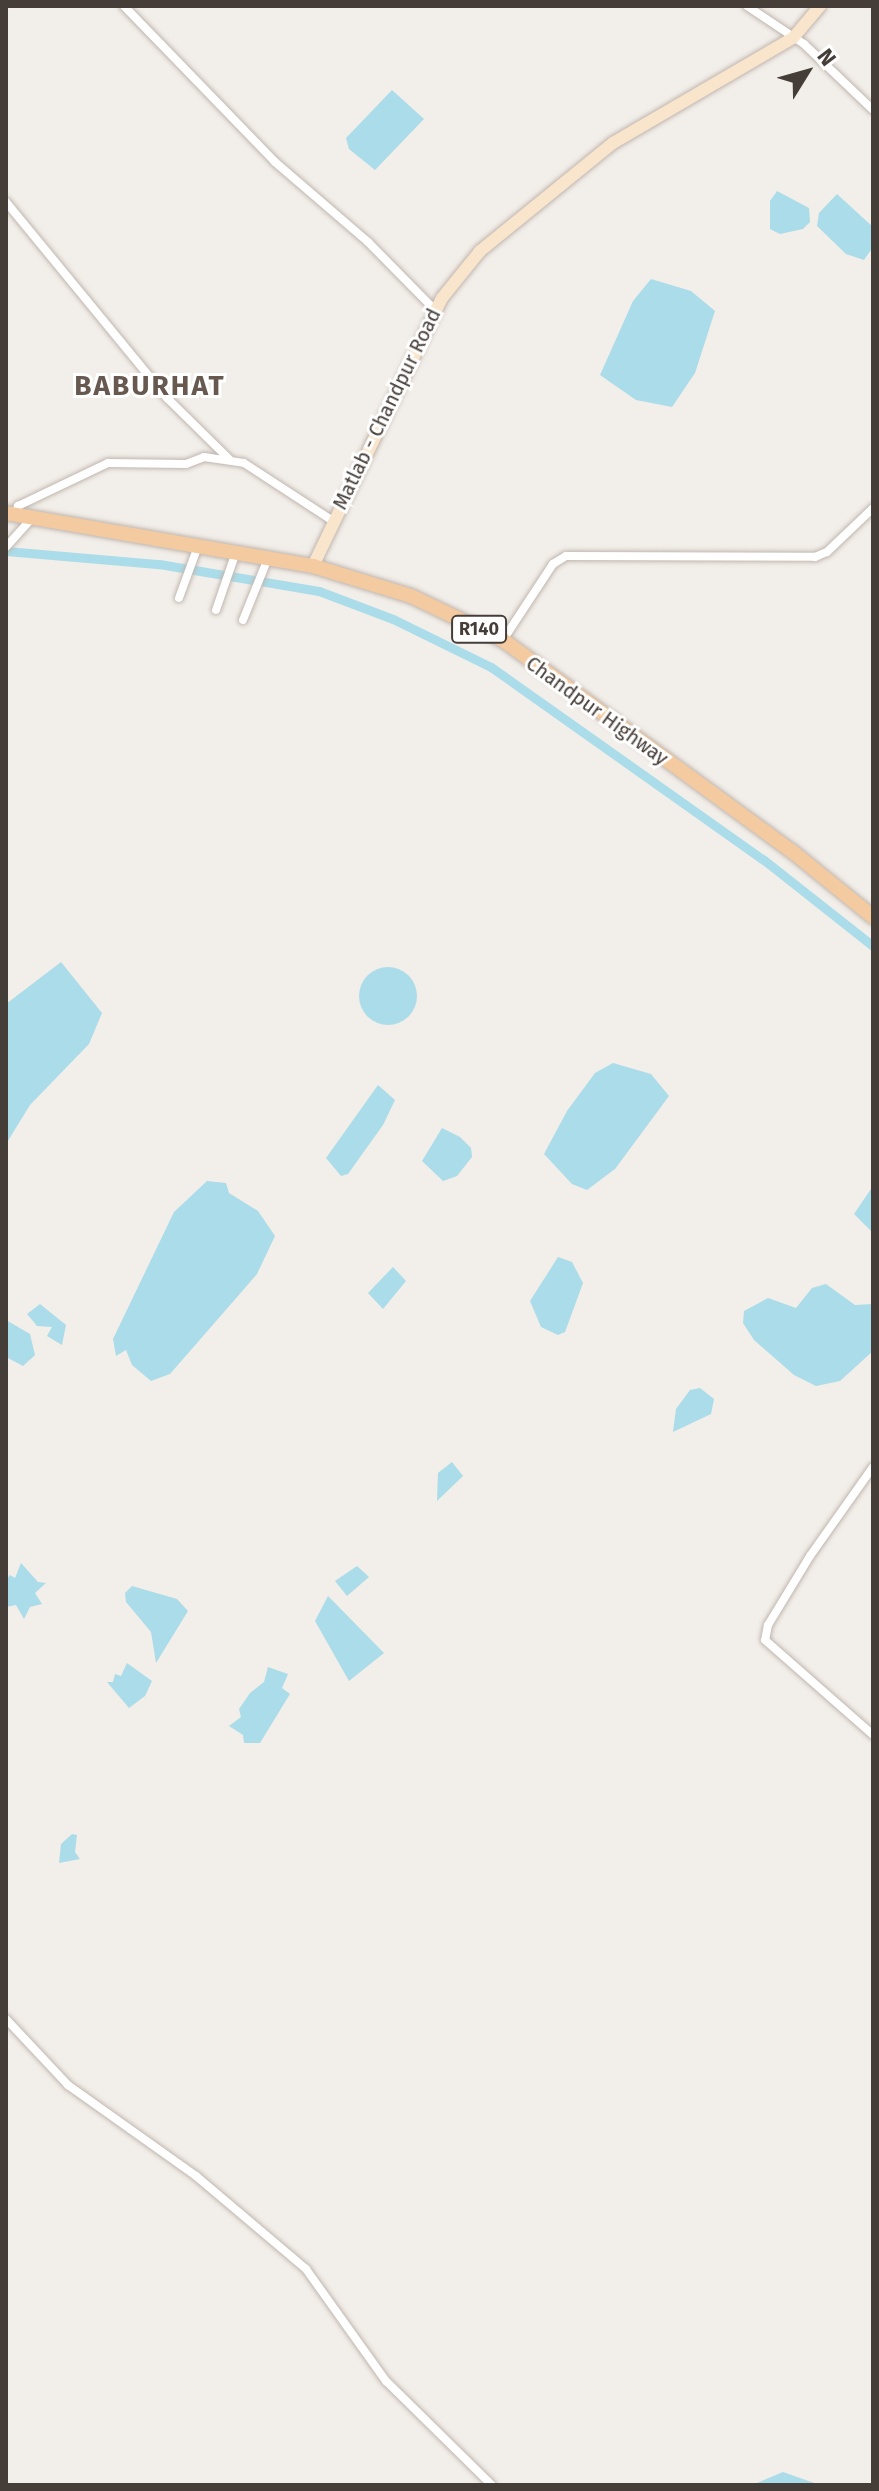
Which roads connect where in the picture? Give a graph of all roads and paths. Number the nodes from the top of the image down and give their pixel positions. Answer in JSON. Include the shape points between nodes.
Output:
{"nodes":[{"id":1,"x":124,"y":6,"type":"edge"},
{"id":2,"x":747,"y":6,"type":"edge"},
{"id":3,"x":820,"y":6,"type":"edge"},
{"id":4,"x":793,"y":38,"type":"junction"},
{"id":5,"x":873,"y":110,"type":"edge"},
{"id":6,"x":6,"y":202,"type":"edge"},
{"id":7,"x":435,"y":310,"type":"junction"},
{"id":8,"x":229,"y":459,"type":"junction"},
{"id":9,"x":873,"y":508,"type":"edge"},
{"id":10,"x":10,"y":514,"type":"edge"},
{"id":11,"x":33,"y":517,"type":"junction"},
{"id":12,"x":333,"y":521,"type":"junction"},
{"id":13,"x":8,"y":544,"type":"edge"},
{"id":14,"x":198,"y":546,"type":"junction"},
{"id":15,"x":236,"y":552,"type":"junction"},
{"id":16,"x":268,"y":558,"type":"junction"},
{"id":17,"x":313,"y":566,"type":"junction"},
{"id":18,"x":179,"y":598,"type":"dead end"},
{"id":19,"x":216,"y":610,"type":"dead end"},
{"id":20,"x":243,"y":620,"type":"dead end"},
{"id":21,"x":503,"y":640,"type":"junction"},
{"id":22,"x":873,"y":917,"type":"edge"},
{"id":23,"x":873,"y":1467,"type":"edge"},
{"id":24,"x":873,"y":1735,"type":"edge"},
{"id":25,"x":6,"y":2019,"type":"edge"},
{"id":26,"x":492,"y":2485,"type":"edge"}],
"edges":[{"from":1,"to":7,"type":"street","via":[[275,162]]},
{"from":2,"to":4,"type":"street"},
{"from":3,"to":4,"type":"main road","name":"Matlab - Chandpur Road"},
{"from":4,"to":5,"type":"street"},
{"from":4,"to":7,"type":"main road","name":"Matlab - Chandpur Road","via":[[613,143],[480,251]]},
{"from":6,"to":8,"type":"street","via":[[167,398]]},
{"from":7,"to":12,"type":"main road","name":"Matlab - Chandpur Road"},
{"from":8,"to":10,"type":"street","via":[[108,463]]},
{"from":8,"to":12,"type":"street","via":[[244,463]]},
{"from":9,"to":21,"type":"street","via":[[815,557],[566,556],[553,564]]},
{"from":10,"to":11,"type":"main road","name":"Chandpur Highway","number":"R140"},
{"from":11,"to":13,"type":"street"},
{"from":11,"to":14,"type":"main road","name":"Chandpur Highway","number":"R140"},
{"from":12,"to":17,"type":"main road","name":"Matlab - Chandpur Road"},
{"from":14,"to":15,"type":"main road","name":"Chandpur Highway","number":"R140"},
{"from":14,"to":18,"type":"street"},
{"from":15,"to":16,"type":"main road","name":"Chandpur Highway","number":"R140"},
{"from":15,"to":19,"type":"street"},
{"from":16,"to":17,"type":"main road","name":"Chandpur Highway","number":"R140"},
{"from":16,"to":20,"type":"street"},
{"from":17,"to":21,"type":"main road","name":"Chandpur Highway","number":"R140","via":[[411,596]]},
{"from":21,"to":22,"type":"main road","name":"Chandpur Highway","number":"R140","via":[[793,852]]},
{"from":23,"to":24,"type":"street","via":[[810,1556],[768,1625],[765,1640]]},
{"from":25,"to":26,"type":"street","via":[[68,2085],[196,2176],[306,2269],[386,2381]]}]}
